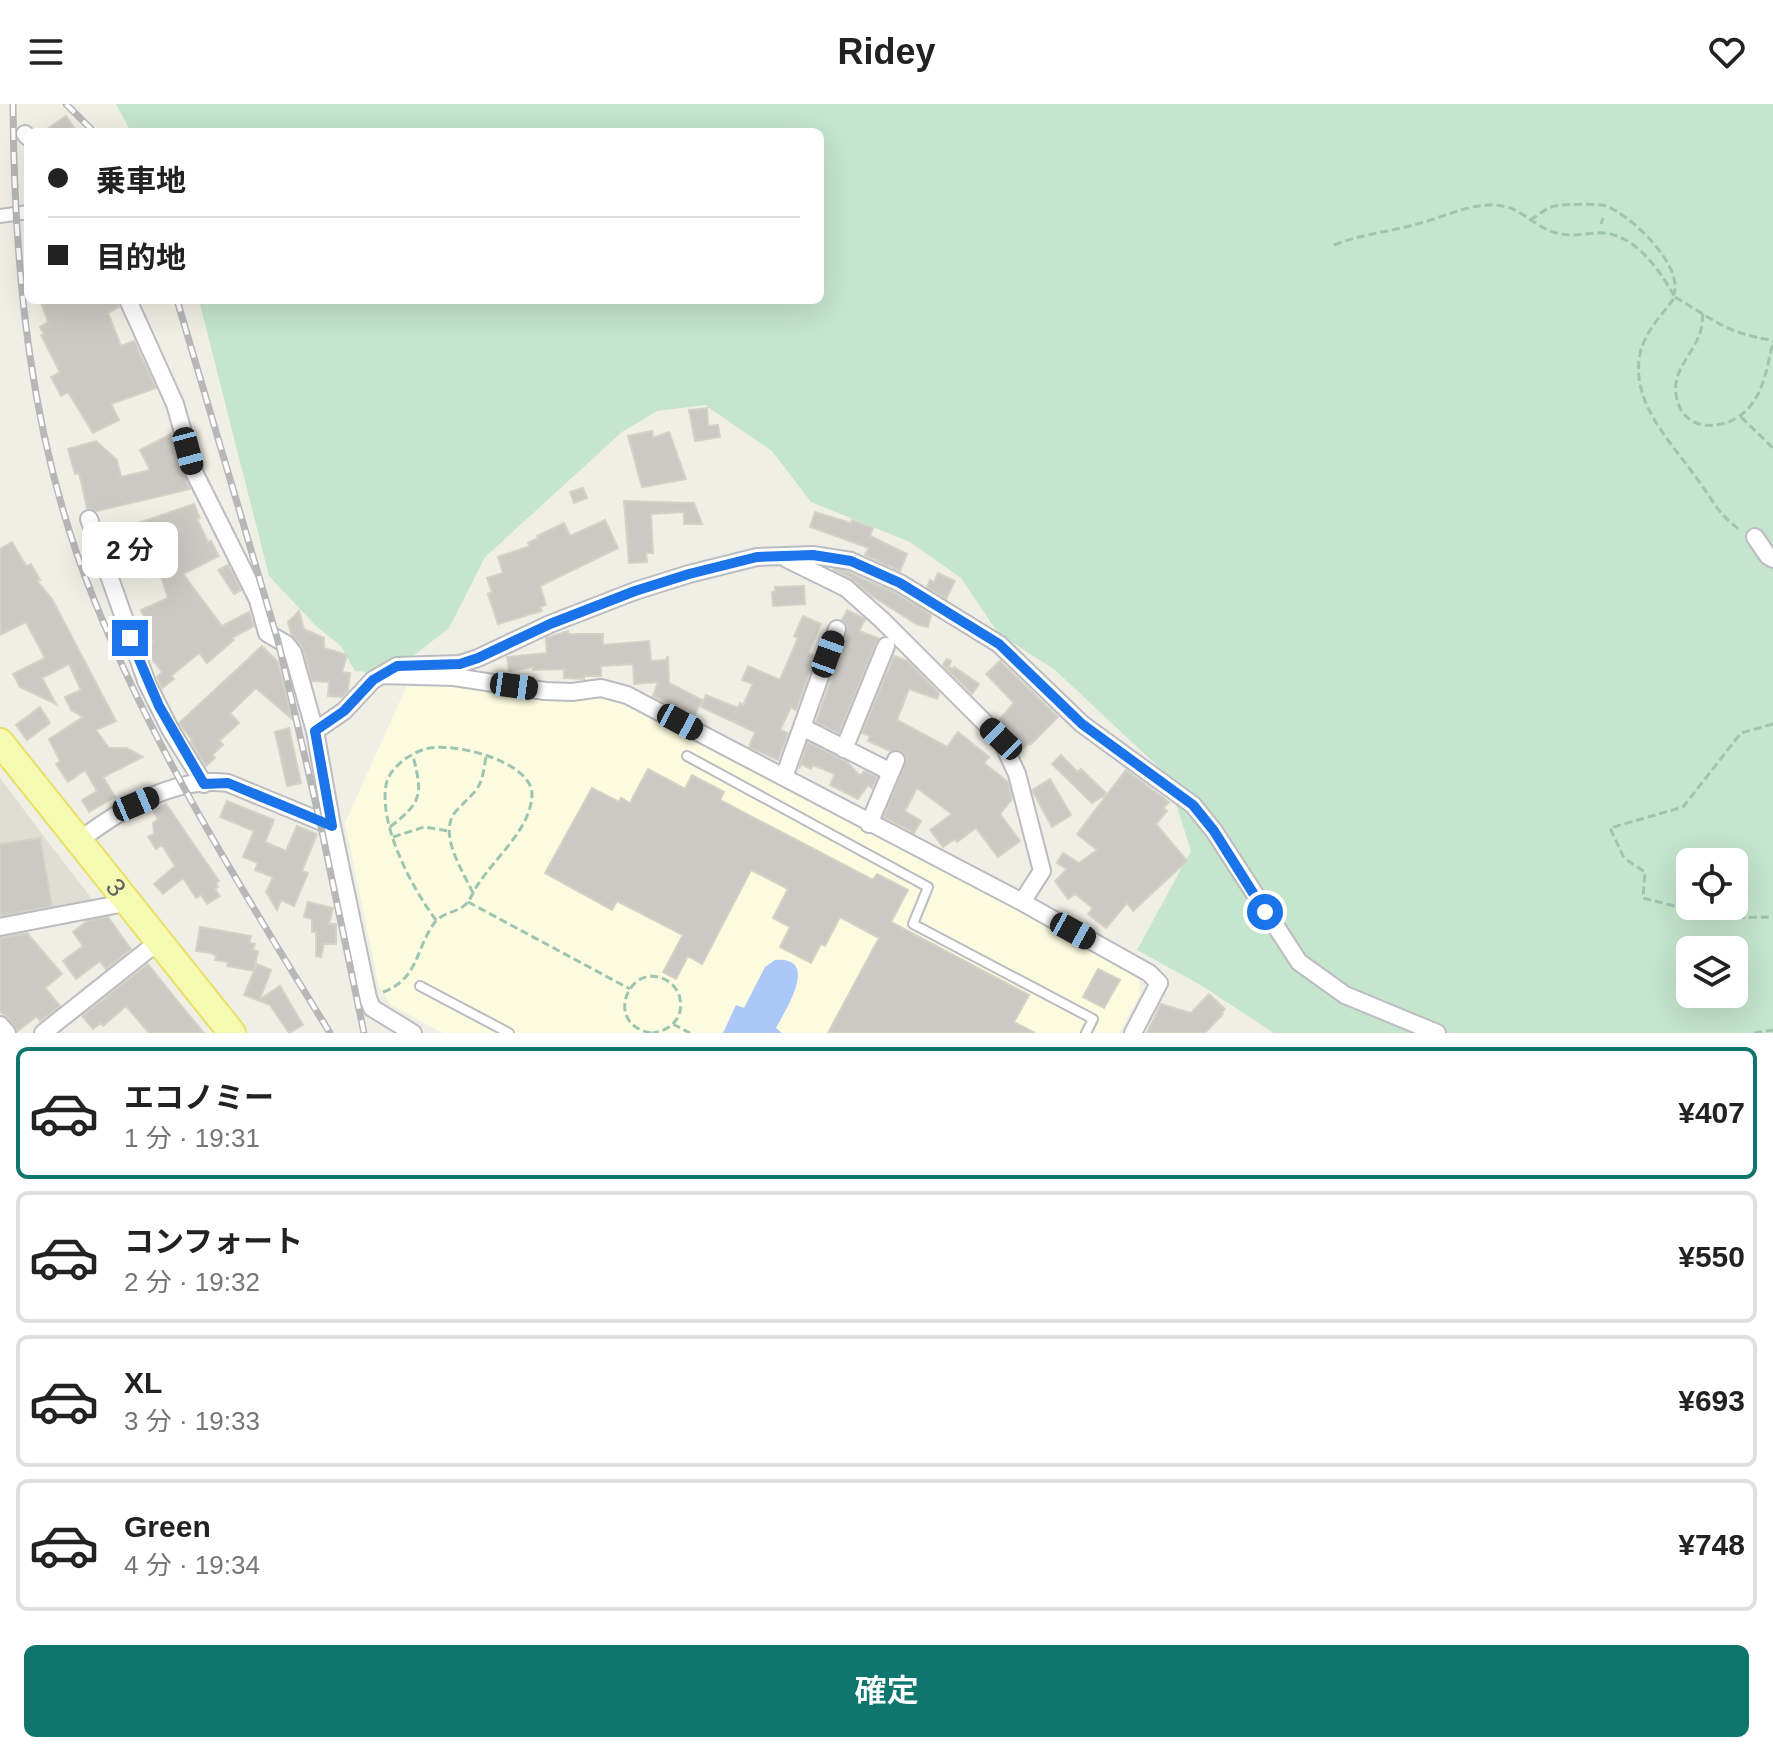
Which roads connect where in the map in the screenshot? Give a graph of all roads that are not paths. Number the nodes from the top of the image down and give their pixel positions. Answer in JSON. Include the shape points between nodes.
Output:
{"nodes":[{"id":1,"x":24,"y":213,"type":"edge"},
{"id":2,"x":0,"y":216,"type":"edge"},
{"id":3,"x":130,"y":304,"type":"edge"},
{"id":4,"x":89,"y":519,"type":"dead end"},
{"id":5,"x":1755,"y":537,"type":"road end"},
{"id":6,"x":783,"y":557,"type":"junction"},
{"id":7,"x":1773,"y":559,"type":"edge"},
{"id":8,"x":837,"y":629,"type":"dead end"},
{"id":9,"x":886,"y":646,"type":"dead end"},
{"id":10,"x":381,"y":675,"type":"junction"},
{"id":11,"x":802,"y":727,"type":"junction"},
{"id":12,"x":315,"y":731,"type":"junction"},
{"id":13,"x":0,"y":742,"type":"edge"},
{"id":14,"x":844,"y":749,"type":"junction"},
{"id":15,"x":687,"y":756,"type":"dead end"},
{"id":16,"x":784,"y":777,"type":"junction"},
{"id":17,"x":204,"y":784,"type":"junction"},
{"id":18,"x":869,"y":824,"type":"junction"},
{"id":19,"x":332,"y":826,"type":"junction"},
{"id":20,"x":80,"y":840,"type":"junction"},
{"id":21,"x":130,"y":902,"type":"junction"},
{"id":22,"x":1022,"y":902,"type":"junction"},
{"id":23,"x":0,"y":927,"type":"edge"},
{"id":24,"x":159,"y":941,"type":"junction"},
{"id":25,"x":420,"y":986,"type":"dead end"},
{"id":26,"x":0,"y":1025,"type":"edge"},
{"id":27,"x":7,"y":1033,"type":"edge"},
{"id":28,"x":43,"y":1033,"type":"edge"},
{"id":29,"x":232,"y":1033,"type":"edge"},
{"id":30,"x":413,"y":1033,"type":"edge"},
{"id":31,"x":509,"y":1033,"type":"edge"},
{"id":32,"x":1086,"y":1033,"type":"edge"},
{"id":33,"x":1133,"y":1033,"type":"edge"},
{"id":34,"x":1437,"y":1033,"type":"edge"}],
"edges":[{"from":1,"to":2,"type":"street"},
{"from":3,"to":12,"type":"street","via":[[175,404],[195,474],[258,600],[267,633],[293,653]]},
{"from":4,"to":17,"type":"street","via":[[147,683]]},
{"from":5,"to":7,"type":"street"},
{"from":6,"to":10,"type":"street","via":[[757,557],[635,591],[460,664],[397,666]]},
{"from":6,"to":22,"type":"street","via":[[846,588],[1001,739],[1017,774],[1042,871]]},
{"from":6,"to":34,"type":"street","via":[[851,561],[900,583],[999,644],[1082,724],[1193,805],[1299,962],[1345,995]]},
{"from":8,"to":11,"type":"street"},
{"from":9,"to":14,"type":"street"},
{"from":10,"to":12,"type":"street"},
{"from":10,"to":16,"type":"street","via":[[454,677],[545,691],[601,688],[627,695]]},
{"from":11,"to":14,"type":"street"},
{"from":11,"to":16,"type":"street"},
{"from":12,"to":19,"type":"street"},
{"from":13,"to":20,"type":"main road","name":"3","number":"3"},
{"from":14,"to":18,"type":"street","via":[[893,766]]},
{"from":15,"to":32,"type":"lane","via":[[928,887],[913,924],[1093,1019]]},
{"from":16,"to":18,"type":"street"},
{"from":17,"to":19,"type":"street","via":[[228,783]]},
{"from":17,"to":20,"type":"street","via":[[136,804]]},
{"from":18,"to":22,"type":"street"},
{"from":19,"to":30,"type":"street","via":[[368,998],[372,1008]]},
{"from":20,"to":21,"type":"main road","name":"3","number":"3"},
{"from":21,"to":23,"type":"street"},
{"from":21,"to":24,"type":"main road","name":"3","number":"3"},
{"from":22,"to":33,"type":"street","via":[[1159,983]]},
{"from":24,"to":28,"type":"street"},
{"from":24,"to":29,"type":"main road","name":"3","number":"3"},
{"from":25,"to":31,"type":"lane"},
{"from":26,"to":27,"type":"street"}]}
